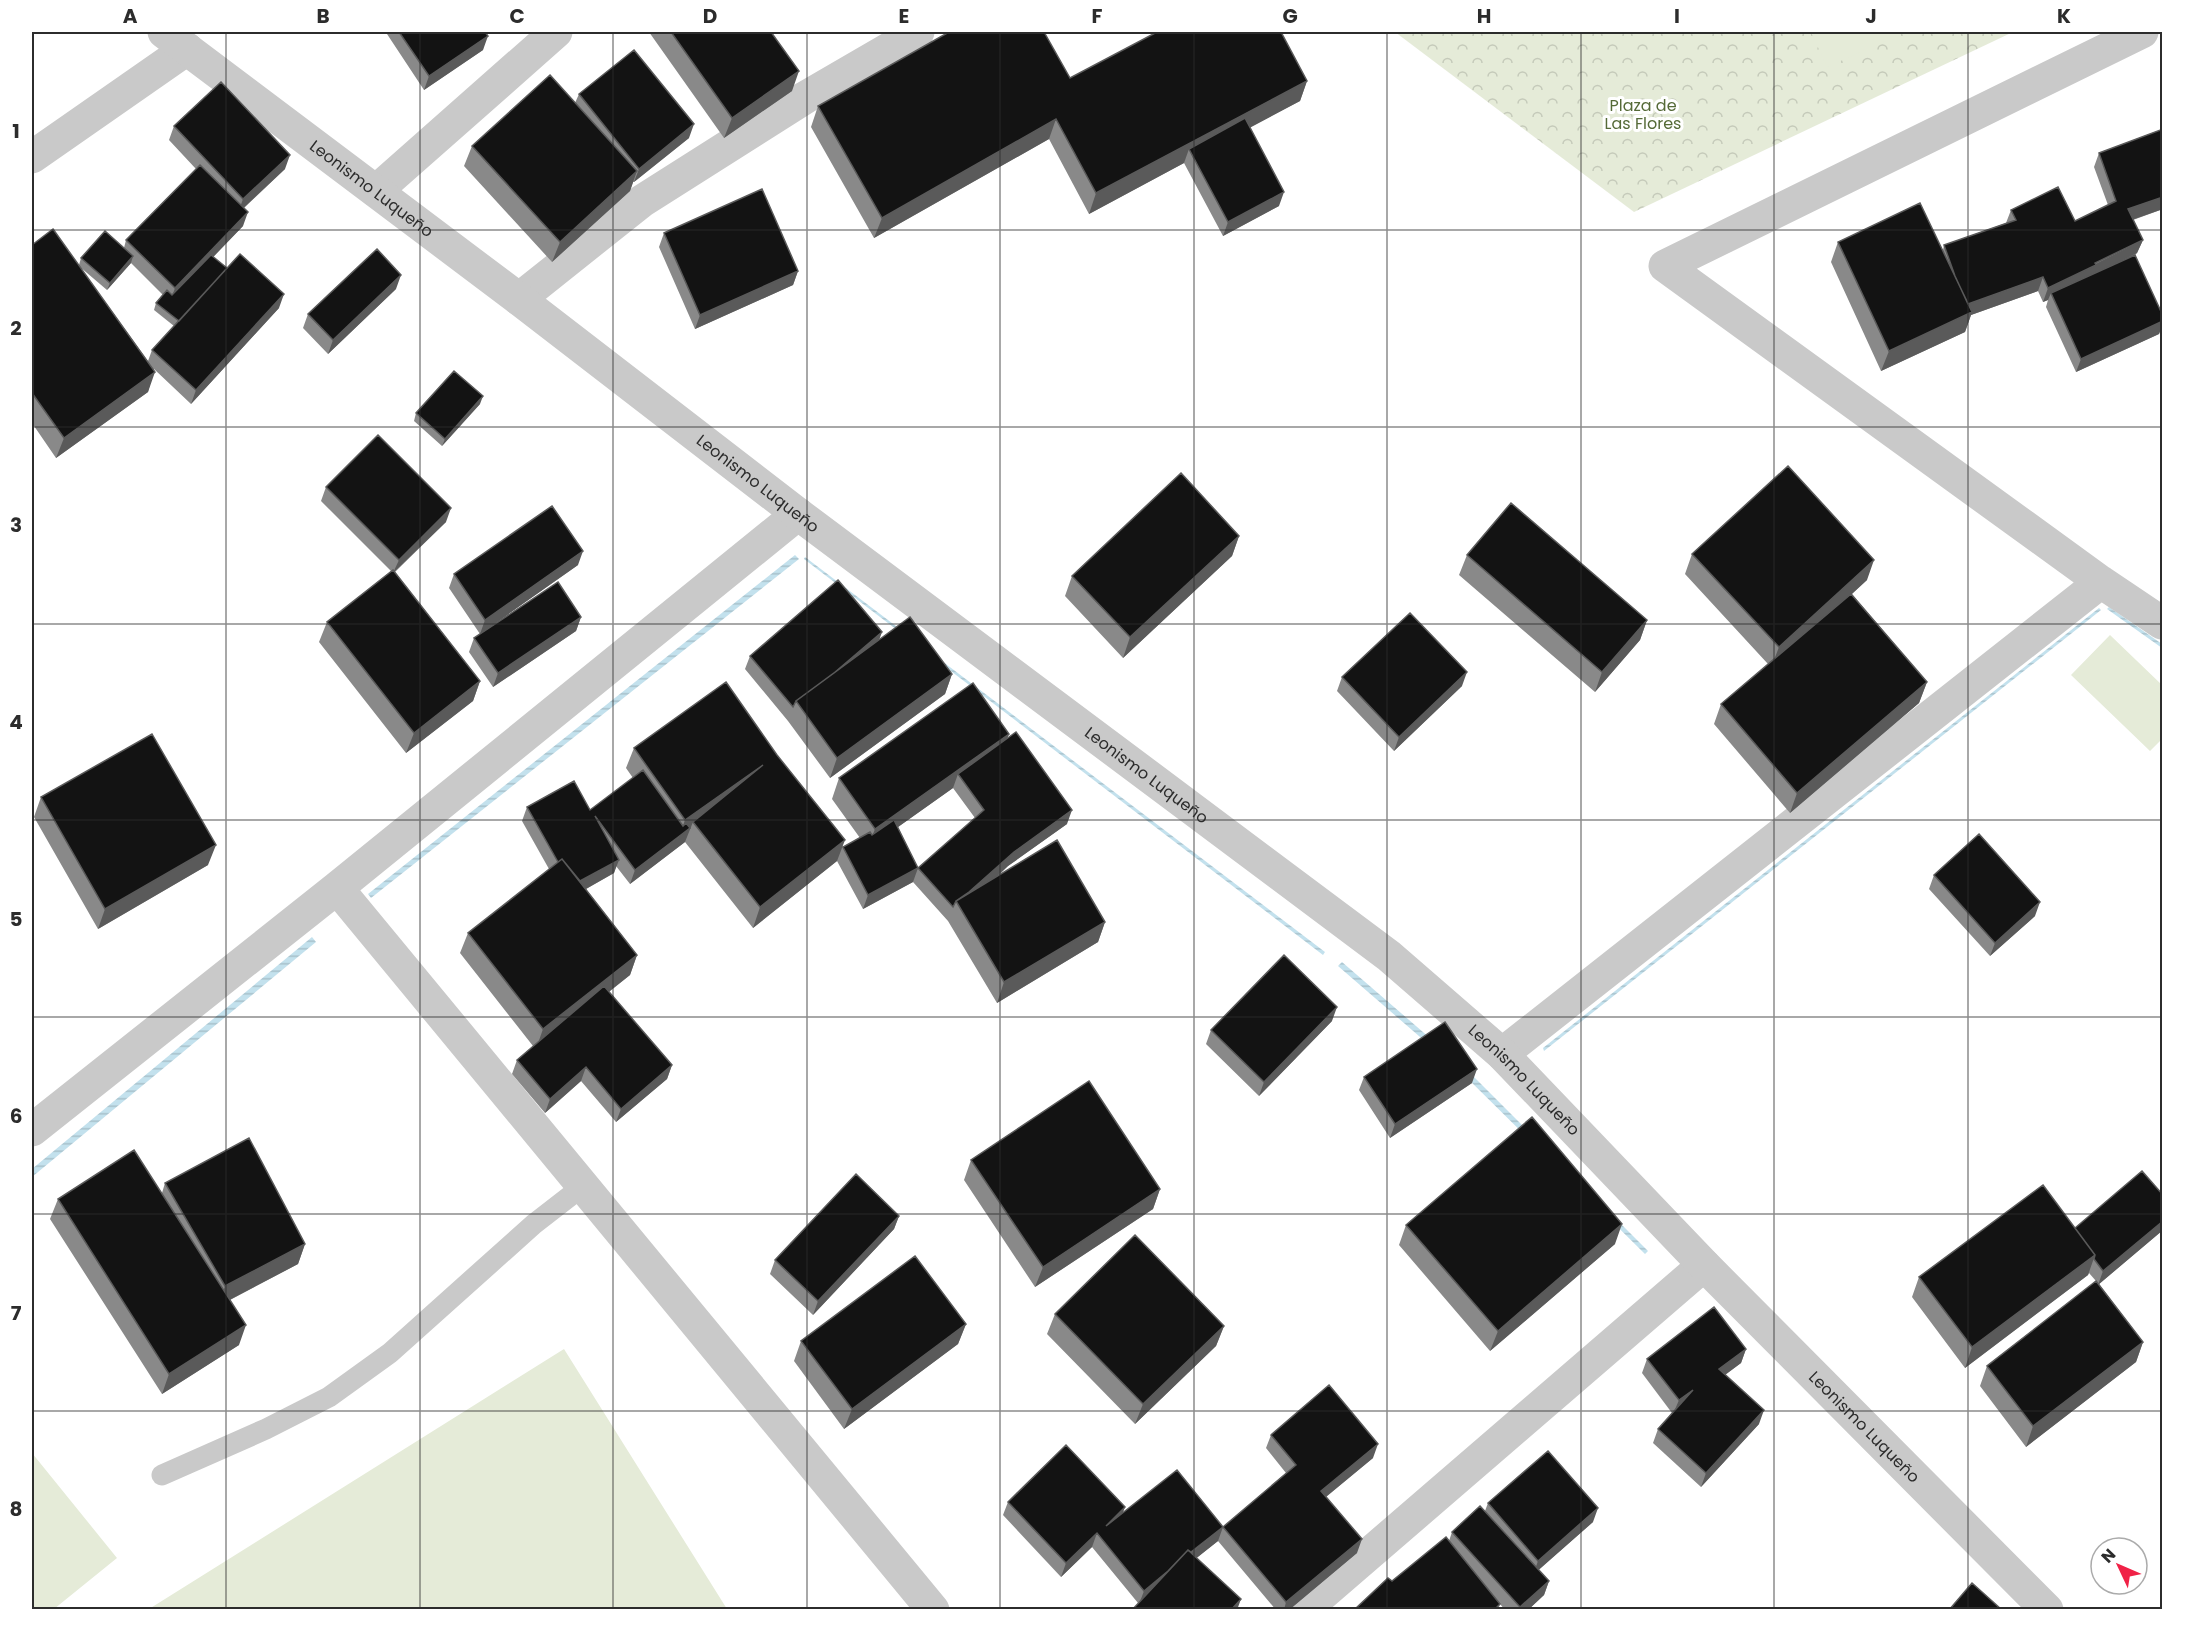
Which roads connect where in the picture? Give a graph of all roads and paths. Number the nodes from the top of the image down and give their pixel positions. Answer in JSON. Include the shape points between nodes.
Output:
{"nodes":[{"id":1,"x":556,"y":32,"type":"edge"},
{"id":2,"x":918,"y":32,"type":"edge"},
{"id":3,"x":2142,"y":32,"type":"edge"},
{"id":4,"x":175,"y":40,"type":"edge"},
{"id":5,"x":32,"y":157,"type":"edge"},
{"id":6,"x":376,"y":191,"type":"junction"},
{"id":7,"x":519,"y":299,"type":"junction"},
{"id":8,"x":798,"y":514,"type":"junction"},
{"id":9,"x":2101,"y":582,"type":"junction"},
{"id":10,"x":2163,"y":623,"type":"edge"},
{"id":11,"x":337,"y":888,"type":"junction"},
{"id":12,"x":1502,"y":1054,"type":"junction"},
{"id":13,"x":32,"y":1130,"type":"edge"},
{"id":14,"x":583,"y":1186,"type":"junction"},
{"id":15,"x":1704,"y":1265,"type":"junction"},
{"id":16,"x":162,"y":1475,"type":"dead end"},
{"id":17,"x":933,"y":1610,"type":"edge"},
{"id":18,"x":1304,"y":1610,"type":"edge"},
{"id":19,"x":2047,"y":1610,"type":"edge"}],
"edges":[{"from":1,"to":6,"type":"street"},
{"from":2,"to":7,"type":"street","via":[[806,97],[642,201]]},
{"from":3,"to":9,"type":"street","via":[[1665,266]]},
{"from":4,"to":5,"type":"street"},
{"from":4,"to":6,"type":"street","name":"Leonismo Luqueño"},
{"from":6,"to":7,"type":"street","name":"Leonismo Luqueño"},
{"from":7,"to":8,"type":"street","name":"Leonismo Luqueño"},
{"from":8,"to":11,"type":"street"},
{"from":8,"to":12,"type":"street","name":"Leonismo Luqueño","via":[[1389,956]]},
{"from":9,"to":10,"type":"street"},
{"from":9,"to":12,"type":"street"},
{"from":11,"to":13,"type":"street"},
{"from":11,"to":14,"type":"street"},
{"from":12,"to":15,"type":"street","name":"Leonismo Luqueño"},
{"from":14,"to":16,"type":"lane","via":[[534,1224],[390,1353],[329,1396],[266,1430]]},
{"from":14,"to":17,"type":"street"},
{"from":15,"to":18,"type":"street"},
{"from":15,"to":19,"type":"street","name":"Leonismo Luqueño"}]}
